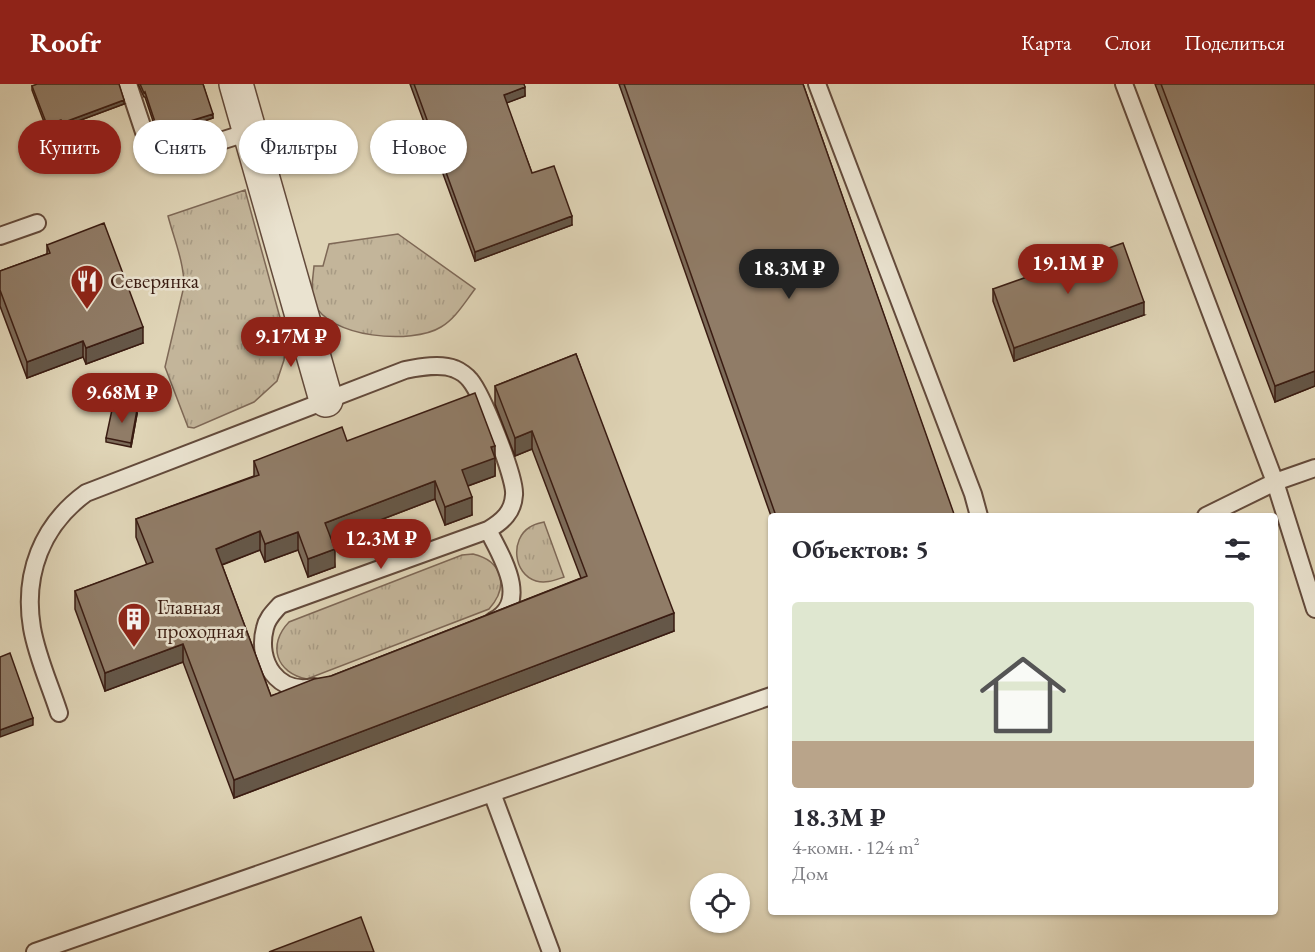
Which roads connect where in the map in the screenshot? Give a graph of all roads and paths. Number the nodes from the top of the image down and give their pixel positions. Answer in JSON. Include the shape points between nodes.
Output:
{"nodes":[{"id":1,"x":128,"y":84,"type":"edge"},
{"id":2,"x":236,"y":84,"type":"edge"},
{"id":3,"x":817,"y":84,"type":"edge"},
{"id":4,"x":1124,"y":84,"type":"edge"},
{"id":5,"x":246,"y":120,"type":"edge"},
{"id":6,"x":239,"y":135,"type":"edge"},
{"id":7,"x":261,"y":174,"type":"edge"},
{"id":8,"x":37,"y":223,"type":"dead end"},
{"id":9,"x":0,"y":236,"type":"edge"},
{"id":10,"x":326,"y":400,"type":"junction"},
{"id":11,"x":1315,"y":468,"type":"edge"},
{"id":12,"x":1275,"y":482,"type":"junction"},
{"id":13,"x":978,"y":513,"type":"edge"},
{"id":14,"x":1212,"y":513,"type":"edge"},
{"id":15,"x":488,"y":530,"type":"junction"},
{"id":16,"x":1315,"y":609,"type":"edge"},
{"id":17,"x":476,"y":627,"type":"edge"},
{"id":18,"x":327,"y":684,"type":"edge"},
{"id":19,"x":768,"y":697,"type":"edge"},
{"id":20,"x":59,"y":712,"type":"dead end"},
{"id":21,"x":492,"y":793,"type":"junction"},
{"id":22,"x":35,"y":952,"type":"edge"},
{"id":23,"x":552,"y":952,"type":"edge"}],
"edges":[{"from":1,"to":6,"type":"lane","via":[[149,147],[160,156],[170,157]]},
{"from":2,"to":5,"type":"street"},
{"from":3,"to":13,"type":"lane"},
{"from":4,"to":12,"type":"lane"},
{"from":7,"to":10,"type":"street"},
{"from":8,"to":9,"type":"lane"},
{"from":10,"to":15,"type":"lane","via":[[419,367],[455,369],[470,379],[513,482],[510,512]]},
{"from":10,"to":20,"type":"lane","via":[[86,493],[71,504],[49,530],[34,568],[30,593],[32,629]]},
{"from":11,"to":12,"type":"lane"},
{"from":12,"to":14,"type":"lane"},
{"from":12,"to":16,"type":"lane"},
{"from":15,"to":17,"type":"lane","via":[[510,576],[512,595],[509,609],[497,619]]},
{"from":15,"to":18,"type":"lane","via":[[280,605],[265,628],[262,646],[267,665],[274,676],[290,687]]},
{"from":19,"to":21,"type":"lane"},
{"from":21,"to":22,"type":"lane"},
{"from":21,"to":23,"type":"lane"}]}
